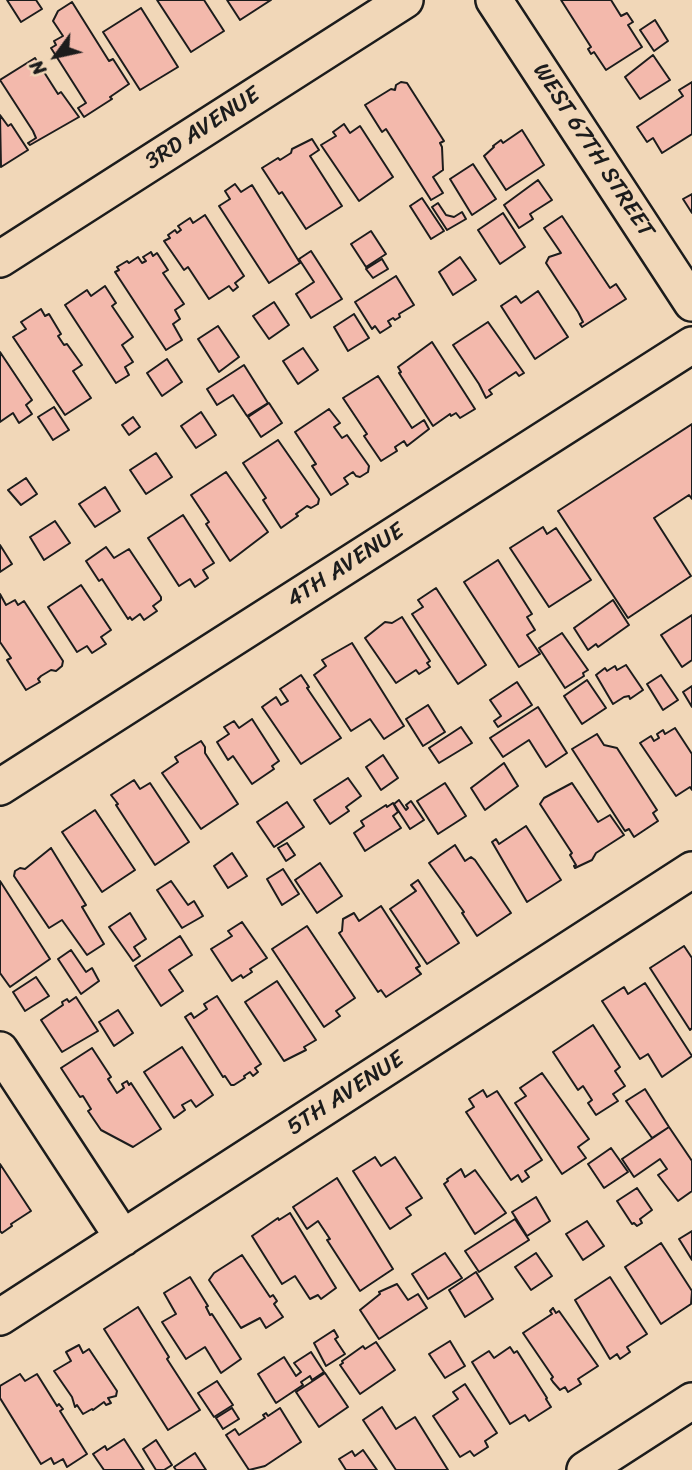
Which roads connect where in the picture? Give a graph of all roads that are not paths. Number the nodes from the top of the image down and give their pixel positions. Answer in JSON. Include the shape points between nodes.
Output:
{"nodes":[{"id":1,"x":405,"y":0,"type":"edge"},
{"id":2,"x":494,"y":0,"type":"edge"},
{"id":3,"x":0,"y":259,"type":"edge"},
{"id":4,"x":692,"y":303,"type":"edge"},
{"id":5,"x":692,"y":345,"type":"edge"},
{"id":6,"x":0,"y":787,"type":"edge"},
{"id":7,"x":692,"y":870,"type":"edge"},
{"id":8,"x":0,"y":1050,"type":"edge"},
{"id":9,"x":123,"y":1238,"type":"junction"},
{"id":10,"x":0,"y":1317,"type":"edge"},
{"id":11,"x":692,"y":1401,"type":"edge"},
{"id":12,"x":585,"y":1470,"type":"edge"}],
"edges":[{"from":1,"to":3,"type":"street","name":"3RD AVENUE"},
{"from":2,"to":4,"type":"street","name":"WEST 67TH STREET"},
{"from":5,"to":6,"type":"street","name":"4TH AVENUE"},
{"from":7,"to":9,"type":"street","name":"5TH AVENUE"},
{"from":8,"to":9,"type":"street"},
{"from":9,"to":10,"type":"street","name":"5TH AVENUE"},
{"from":11,"to":12,"type":"street"}]}
